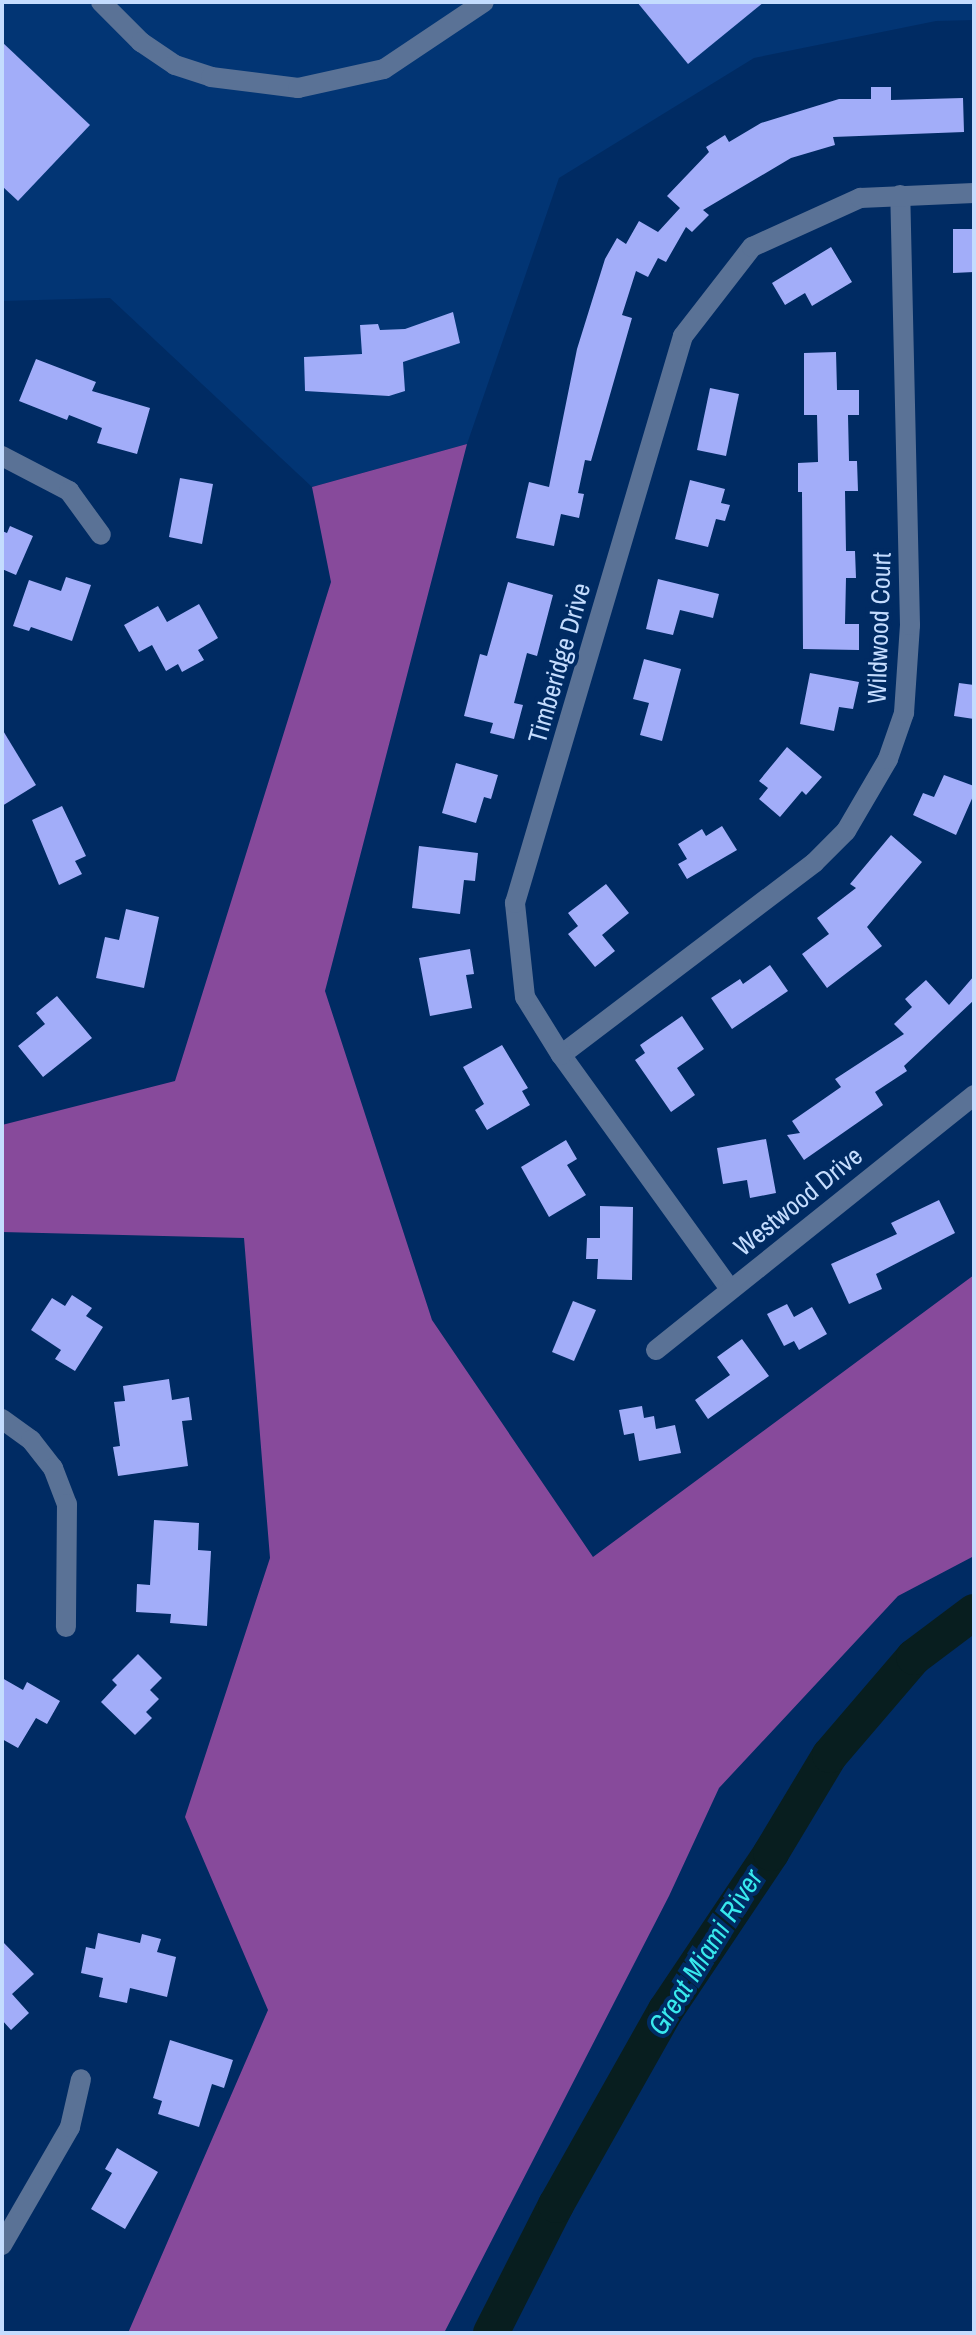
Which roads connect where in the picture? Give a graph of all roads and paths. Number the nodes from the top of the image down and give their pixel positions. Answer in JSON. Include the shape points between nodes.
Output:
{"nodes":[{"id":1,"x":101,"y":2,"type":"edge"},
{"id":2,"x":484,"y":2,"type":"edge"},
{"id":3,"x":974,"y":193,"type":"edge"},
{"id":4,"x":900,"y":195,"type":"junction"},
{"id":5,"x":2,"y":456,"type":"edge"},
{"id":6,"x":101,"y":535,"type":"dead end"},
{"id":7,"x":561,"y":1055,"type":"junction"},
{"id":8,"x":974,"y":1095,"type":"edge"},
{"id":9,"x":730,"y":1289,"type":"junction"},
{"id":10,"x":656,"y":1350,"type":"dead end"},
{"id":11,"x":2,"y":1419,"type":"edge"},
{"id":12,"x":66,"y":1627,"type":"dead end"},
{"id":13,"x":81,"y":2079,"type":"dead end"},
{"id":14,"x":2,"y":2245,"type":"edge"}],
"edges":[{"from":1,"to":2,"type":"street","via":[[141,42],[175,65],[211,77],[298,88],[384,69]]},
{"from":3,"to":4,"type":"street","name":"Timberidge Drive"},
{"from":4,"to":7,"type":"street","name":"Wildwood Court","via":[[910,625],[904,713],[888,759],[846,831],[814,863]]},
{"from":4,"to":7,"type":"street","name":"Timberidge Drive","via":[[860,198],[752,247],[683,336],[515,903],[525,997]]},
{"from":5,"to":6,"type":"street","via":[[69,491]]},
{"from":7,"to":9,"type":"street","name":"Timberidge Drive"},
{"from":8,"to":9,"type":"street","name":"Westwood Drive"},
{"from":9,"to":10,"type":"street","name":"Westwood Drive"},
{"from":11,"to":12,"type":"street","via":[[31,1440],[53,1468],[67,1504]]},
{"from":13,"to":14,"type":"street","via":[[70,2127]]}]}
